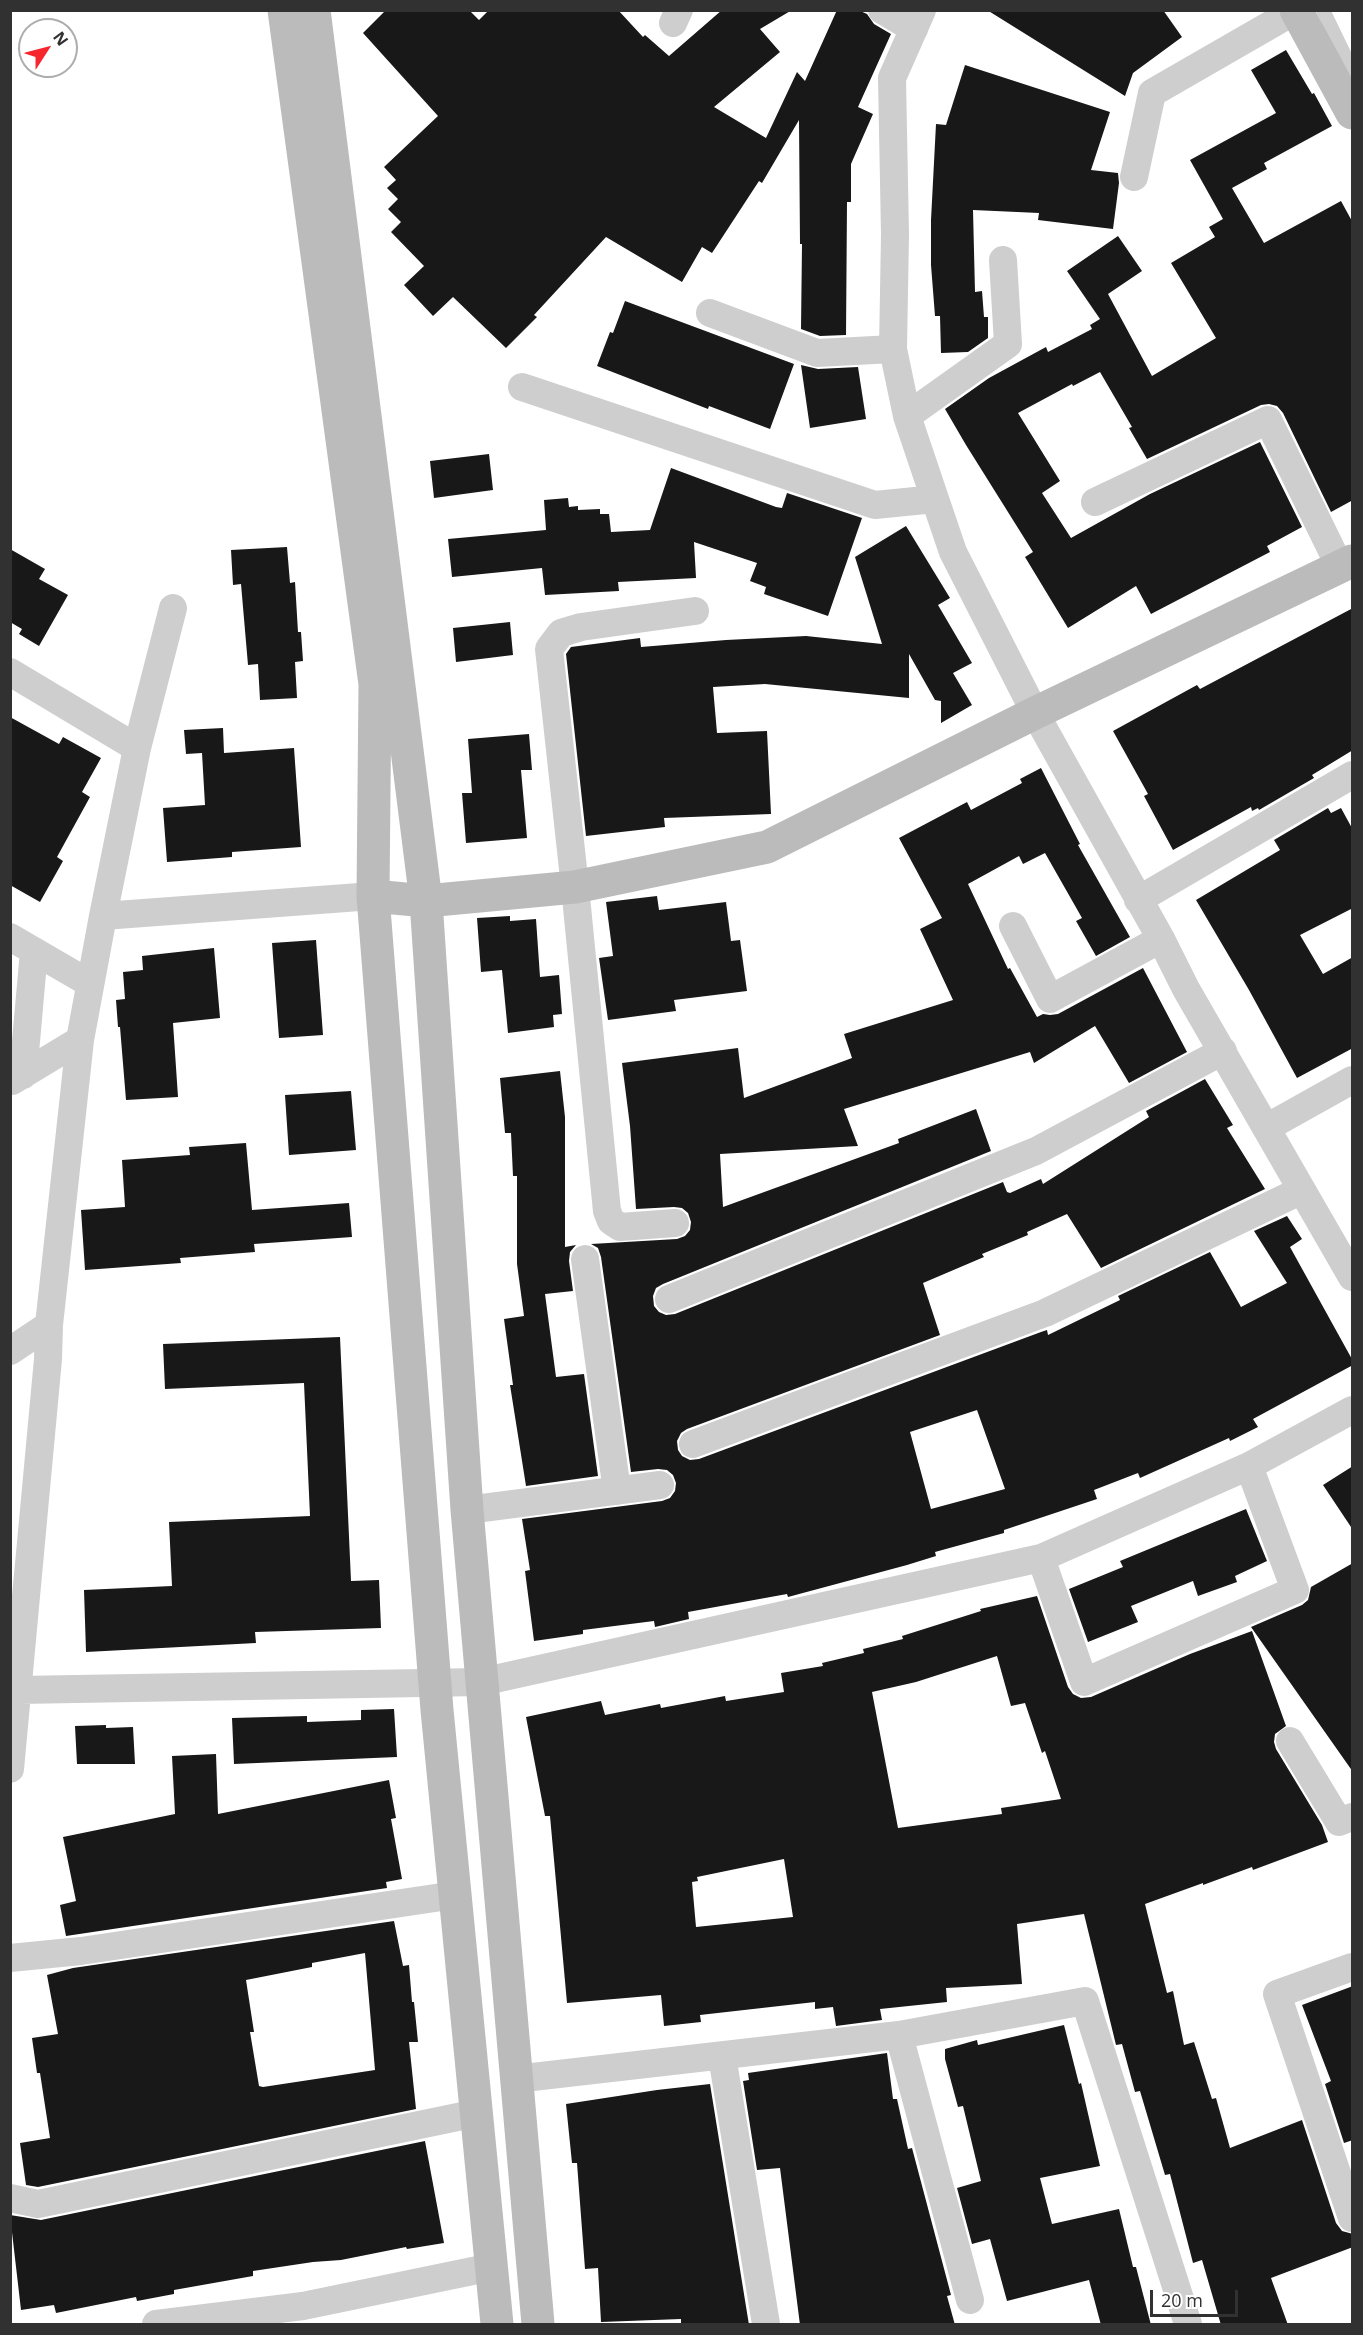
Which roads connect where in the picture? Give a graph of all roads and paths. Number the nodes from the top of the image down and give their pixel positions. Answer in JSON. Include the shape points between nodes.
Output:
{"nodes":[{"id":1,"x":284,"y":10,"type":"edge"},
{"id":2,"x":314,"y":10,"type":"edge"},
{"id":3,"x":882,"y":10,"type":"edge"},
{"id":4,"x":1296,"y":10,"type":"edge"},
{"id":5,"x":1323,"y":10,"type":"edge"},
{"id":6,"x":918,"y":20,"type":"edge"},
{"id":7,"x":1353,"y":70,"type":"edge"},
{"id":8,"x":1353,"y":113,"type":"edge"},
{"id":9,"x":1134,"y":177,"type":"dead end"},
{"id":10,"x":1003,"y":260,"type":"dead end"},
{"id":11,"x":710,"y":313,"type":"dead end"},
{"id":12,"x":893,"y":349,"type":"junction"},
{"id":13,"x":522,"y":387,"type":"dead end"},
{"id":14,"x":908,"y":416,"type":"junction"},
{"id":15,"x":935,"y":499,"type":"junction"},
{"id":16,"x":1095,"y":502,"type":"dead end"},
{"id":17,"x":1346,"y":564,"type":"edge"},
{"id":18,"x":173,"y":608,"type":"dead end"},
{"id":19,"x":695,"y":611,"type":"dead end"},
{"id":20,"x":10,"y":672,"type":"edge"},
{"id":21,"x":1035,"y":713,"type":"junction"},
{"id":22,"x":137,"y":748,"type":"junction"},
{"id":23,"x":1353,"y":775,"type":"edge"},
{"id":24,"x":575,"y":887,"type":"junction"},
{"id":25,"x":373,"y":896,"type":"junction"},
{"id":26,"x":426,"y":900,"type":"junction"},
{"id":27,"x":1138,"y":900,"type":"junction"},
{"id":28,"x":103,"y":915,"type":"junction"},
{"id":29,"x":1013,"y":926,"type":"dead end"},
{"id":30,"x":1161,"y":939,"type":"junction"},
{"id":31,"x":22,"y":944,"type":"edge"},
{"id":32,"x":89,"y":983,"type":"junction"},
{"id":33,"x":80,"y":1040,"type":"junction"},
{"id":34,"x":1223,"y":1051,"type":"junction"},
{"id":35,"x":17,"y":1079,"type":"edge"},
{"id":36,"x":1353,"y":1080,"type":"edge"},
{"id":37,"x":1266,"y":1128,"type":"junction"},
{"id":38,"x":1302,"y":1190,"type":"junction"},
{"id":39,"x":675,"y":1223,"type":"dead end"},
{"id":40,"x":585,"y":1259,"type":"dead end"},
{"id":41,"x":1353,"y":1277,"type":"edge"},
{"id":42,"x":669,"y":1299,"type":"dead end"},
{"id":43,"x":49,"y":1325,"type":"junction"},
{"id":44,"x":10,"y":1351,"type":"edge"},
{"id":45,"x":1353,"y":1410,"type":"edge"},
{"id":46,"x":693,"y":1444,"type":"dead end"},
{"id":47,"x":1249,"y":1466,"type":"junction"},
{"id":48,"x":660,"y":1485,"type":"dead end"},
{"id":49,"x":617,"y":1491,"type":"junction"},
{"id":50,"x":467,"y":1510,"type":"junction"},
{"id":51,"x":1041,"y":1558,"type":"junction"},
{"id":52,"x":481,"y":1682,"type":"junction"},
{"id":53,"x":435,"y":1683,"type":"junction"},
{"id":54,"x":14,"y":1693,"type":"edge"},
{"id":55,"x":1290,"y":1741,"type":"dead end"},
{"id":56,"x":10,"y":1769,"type":"edge"},
{"id":57,"x":1353,"y":1817,"type":"edge"},
{"id":58,"x":455,"y":1895,"type":"junction"},
{"id":59,"x":10,"y":1958,"type":"edge"},
{"id":60,"x":1353,"y":1967,"type":"edge"},
{"id":61,"x":899,"y":2035,"type":"junction"},
{"id":62,"x":723,"y":2056,"type":"junction"},
{"id":63,"x":515,"y":2079,"type":"junction"},
{"id":64,"x":477,"y":2113,"type":"junction"},
{"id":65,"x":1346,"y":2178,"type":"edge"},
{"id":66,"x":10,"y":2198,"type":"edge"},
{"id":67,"x":1353,"y":2218,"type":"edge"},
{"id":68,"x":492,"y":2267,"type":"junction"},
{"id":69,"x":970,"y":2300,"type":"dead end"},
{"id":70,"x":156,"y":2325,"type":"edge"},
{"id":71,"x":497,"y":2325,"type":"edge"},
{"id":72,"x":538,"y":2325,"type":"edge"},
{"id":73,"x":766,"y":2325,"type":"edge"},
{"id":74,"x":1188,"y":2325,"type":"edge"}],
"edges":[{"from":1,"to":25,"type":"street","via":[[375,684]]},
{"from":2,"to":26,"type":"street"},
{"from":3,"to":6,"type":"street"},
{"from":4,"to":8,"type":"street"},
{"from":4,"to":9,"type":"street","via":[[1152,93]]},
{"from":5,"to":7,"type":"lane"},
{"from":6,"to":12,"type":"street","via":[[891,78]]},
{"from":10,"to":14,"type":"street","via":[[1008,344]]},
{"from":11,"to":12,"type":"street","via":[[818,353]]},
{"from":12,"to":14,"type":"street"},
{"from":13,"to":15,"type":"street","via":[[875,505]]},
{"from":14,"to":15,"type":"street"},
{"from":15,"to":21,"type":"street","via":[[953,552]]},
{"from":16,"to":17,"type":"street","via":[[1268,420]]},
{"from":17,"to":21,"type":"street"},
{"from":18,"to":22,"type":"street"},
{"from":19,"to":24,"type":"street","via":[[581,627],[561,633],[549,649]]},
{"from":20,"to":22,"type":"street"},
{"from":21,"to":24,"type":"street","via":[[767,847]]},
{"from":21,"to":27,"type":"street"},
{"from":22,"to":28,"type":"street"},
{"from":23,"to":27,"type":"street"},
{"from":24,"to":26,"type":"street"},
{"from":24,"to":39,"type":"street","via":[[607,1211],[611,1221],[620,1227]]},
{"from":25,"to":26,"type":"street"},
{"from":25,"to":28,"type":"street"},
{"from":25,"to":53,"type":"street"},
{"from":26,"to":50,"type":"street"},
{"from":27,"to":30,"type":"street"},
{"from":28,"to":32,"type":"street"},
{"from":29,"to":30,"type":"street","via":[[1050,999]]},
{"from":30,"to":34,"type":"street"},
{"from":31,"to":32,"type":"street"},
{"from":31,"to":35,"type":"street"},
{"from":32,"to":33,"type":"street"},
{"from":33,"to":35,"type":"street"},
{"from":33,"to":43,"type":"street"},
{"from":34,"to":37,"type":"street"},
{"from":34,"to":42,"type":"street","via":[[1036,1151]]},
{"from":36,"to":37,"type":"street"},
{"from":37,"to":38,"type":"street"},
{"from":38,"to":41,"type":"street"},
{"from":38,"to":46,"type":"street","via":[[1045,1313]]},
{"from":40,"to":49,"type":"street"},
{"from":43,"to":44,"type":"street"},
{"from":43,"to":54,"type":"street"},
{"from":45,"to":47,"type":"street"},
{"from":47,"to":51,"type":"street"},
{"from":47,"to":51,"type":"street","via":[[1295,1590],[1084,1682]]},
{"from":48,"to":49,"type":"street"},
{"from":49,"to":50,"type":"street"},
{"from":50,"to":52,"type":"street"},
{"from":51,"to":52,"type":"street"},
{"from":52,"to":53,"type":"street"},
{"from":52,"to":63,"type":"street"},
{"from":53,"to":54,"type":"street"},
{"from":53,"to":58,"type":"street"},
{"from":54,"to":56,"type":"street"},
{"from":55,"to":57,"type":"street","via":[[1339,1822]]},
{"from":58,"to":59,"type":"street","via":[[81,1951]]},
{"from":58,"to":64,"type":"street"},
{"from":60,"to":65,"type":"street","via":[[1277,1994]]},
{"from":61,"to":62,"type":"street"},
{"from":61,"to":69,"type":"street"},
{"from":61,"to":74,"type":"street","via":[[1085,2001]]},
{"from":62,"to":63,"type":"street"},
{"from":62,"to":73,"type":"street"},
{"from":63,"to":72,"type":"street"},
{"from":64,"to":66,"type":"street","via":[[38,2204]]},
{"from":64,"to":68,"type":"street"},
{"from":65,"to":67,"type":"street"},
{"from":68,"to":70,"type":"street","via":[[303,2306]]},
{"from":68,"to":71,"type":"street"}]}
